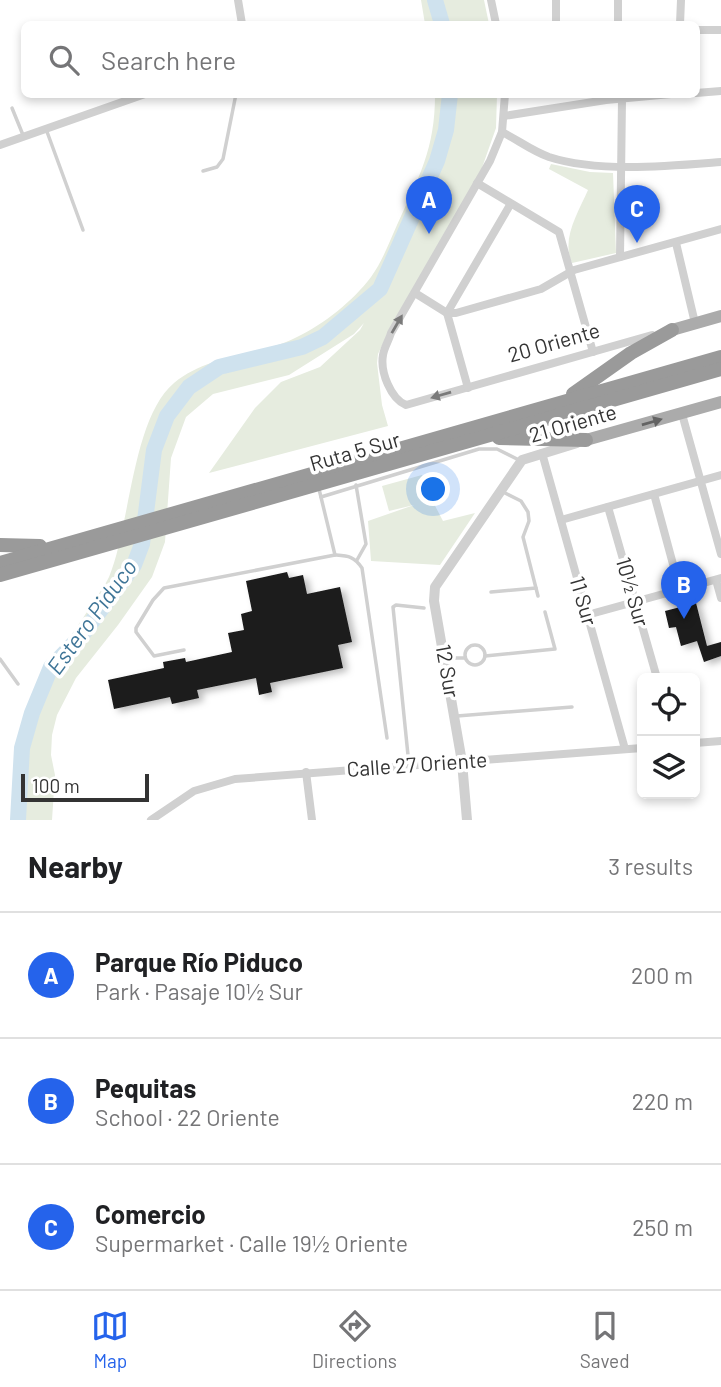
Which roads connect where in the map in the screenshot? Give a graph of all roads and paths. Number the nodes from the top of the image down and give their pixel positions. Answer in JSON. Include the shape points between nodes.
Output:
{"nodes":[{"id":1,"x":238,"y":0,"type":"edge"},
{"id":2,"x":491,"y":0,"type":"edge"},
{"id":3,"x":556,"y":0,"type":"edge"},
{"id":4,"x":618,"y":0,"type":"edge"},
{"id":5,"x":681,"y":0,"type":"edge"},
{"id":6,"x":242,"y":21,"type":"edge"},
{"id":7,"x":495,"y":21,"type":"edge"},
{"id":8,"x":556,"y":21,"type":"edge"},
{"id":9,"x":618,"y":21,"type":"edge"},
{"id":10,"x":680,"y":21,"type":"edge"},
{"id":11,"x":700,"y":30,"type":"edge"},
{"id":12,"x":721,"y":30,"type":"edge"},
{"id":13,"x":721,"y":91,"type":"edge"},
{"id":14,"x":700,"y":93,"type":"edge"},
{"id":15,"x":134,"y":98,"type":"edge"},
{"id":16,"x":235,"y":98,"type":"edge"},
{"id":17,"x":505,"y":98,"type":"edge"},
{"id":18,"x":632,"y":98,"type":"edge"},
{"id":19,"x":622,"y":99,"type":"junction"},
{"id":20,"x":12,"y":108,"type":"dead end"},
{"id":21,"x":504,"y":116,"type":"junction"},
{"id":22,"x":46,"y":129,"type":"junction"},
{"id":23,"x":502,"y":132,"type":"junction"},
{"id":24,"x":24,"y":137,"type":"junction"},
{"id":25,"x":0,"y":145,"type":"edge"},
{"id":26,"x":721,"y":162,"type":"edge"},
{"id":27,"x":620,"y":165,"type":"junction"},
{"id":28,"x":203,"y":171,"type":"dead end"},
{"id":29,"x":477,"y":183,"type":"junction"},
{"id":30,"x":510,"y":205,"type":"junction"},
{"id":31,"x":721,"y":229,"type":"edge"},
{"id":32,"x":83,"y":230,"type":"dead end"},
{"id":33,"x":676,"y":243,"type":"junction"},
{"id":34,"x":620,"y":257,"type":"junction"},
{"id":35,"x":569,"y":272,"type":"junction"},
{"id":36,"x":415,"y":293,"type":"junction"},
{"id":37,"x":447,"y":313,"type":"junction"},
{"id":38,"x":721,"y":316,"type":"edge"},
{"id":39,"x":695,"y":323,"type":"junction"},
{"id":40,"x":672,"y":330,"type":"junction"},
{"id":41,"x":593,"y":352,"type":"junction"},
{"id":42,"x":721,"y":357,"type":"edge"},
{"id":43,"x":721,"y":369,"type":"edge"},
{"id":44,"x":468,"y":388,"type":"junction"},
{"id":45,"x":721,"y":402,"type":"edge"},
{"id":46,"x":555,"y":404,"type":"junction"},
{"id":47,"x":682,"y":414,"type":"junction"},
{"id":48,"x":477,"y":439,"type":"junction"},
{"id":49,"x":586,"y":440,"type":"junction"},
{"id":50,"x":542,"y":453,"type":"junction"},
{"id":51,"x":521,"y":461,"type":"junction"},
{"id":52,"x":721,"y":475,"type":"edge"},
{"id":53,"x":700,"y":480,"type":"junction"},
{"id":54,"x":356,"y":485,"type":"junction"},
{"id":55,"x":319,"y":491,"type":"junction"},
{"id":56,"x":500,"y":491,"type":"junction"},
{"id":57,"x":654,"y":494,"type":"junction"},
{"id":58,"x":608,"y":507,"type":"junction"},
{"id":59,"x":185,"y":516,"type":"junction"},
{"id":60,"x":561,"y":520,"type":"junction"},
{"id":61,"x":717,"y":524,"type":"edge"},
{"id":62,"x":471,"y":533,"type":"joint"},
{"id":63,"x":106,"y":539,"type":"junction"},
{"id":64,"x":0,"y":545,"type":"edge"},
{"id":65,"x":62,"y":545,"type":"junction"},
{"id":66,"x":721,"y":554,"type":"edge"},
{"id":67,"x":335,"y":555,"type":"junction"},
{"id":68,"x":357,"y":560,"type":"junction"},
{"id":69,"x":0,"y":563,"type":"edge"},
{"id":70,"x":0,"y":575,"type":"edge"},
{"id":71,"x":718,"y":579,"type":"edge"},
{"id":72,"x":536,"y":588,"type":"junction"},
{"id":73,"x":680,"y":590,"type":"junction"},
{"id":74,"x":491,"y":592,"type":"dead end"},
{"id":75,"x":538,"y":596,"type":"dead end"},
{"id":76,"x":721,"y":598,"type":"edge"},
{"id":77,"x":635,"y":602,"type":"junction"},
{"id":78,"x":424,"y":608,"type":"dead end"},
{"id":79,"x":545,"y":612,"type":"dead end"},
{"id":80,"x":587,"y":615,"type":"junction"},
{"id":81,"x":184,"y":650,"type":"dead end"},
{"id":82,"x":485,"y":656,"type":"junction"},
{"id":83,"x":445,"y":658,"type":"junction"},
{"id":84,"x":466,"y":658,"type":"junction"},
{"id":85,"x":0,"y":659,"type":"edge"},
{"id":86,"x":656,"y":673,"type":"edge"},
{"id":87,"x":18,"y":684,"type":"dead end"},
{"id":88,"x":572,"y":707,"type":"dead end"},
{"id":89,"x":454,"y":717,"type":"junction"},
{"id":90,"x":387,"y":738,"type":"dead end"},
{"id":91,"x":721,"y":741,"type":"edge"},
{"id":92,"x":700,"y":743,"type":"edge"},
{"id":93,"x":637,"y":748,"type":"edge"},
{"id":94,"x":625,"y":749,"type":"junction"},
{"id":95,"x":462,"y":762,"type":"junction"},
{"id":96,"x":409,"y":765,"type":"junction"},
{"id":97,"x":306,"y":772,"type":"junction"},
{"id":98,"x":151,"y":820,"type":"edge"},
{"id":99,"x":312,"y":820,"type":"edge"},
{"id":100,"x":467,"y":820,"type":"edge"}],
"edges":[{"from":1,"to":6,"type":"street"},
{"from":2,"to":7,"type":"street"},
{"from":3,"to":8,"type":"street"},
{"from":4,"to":9,"type":"street"},
{"from":5,"to":10,"type":"street"},
{"from":11,"to":12,"type":"street"},
{"from":13,"to":14,"type":"street"},
{"from":15,"to":22,"type":"street"},
{"from":16,"to":28,"type":"lane","via":[[223,159],[217,167]]},
{"from":17,"to":21,"type":"street"},
{"from":18,"to":19,"type":"street"},
{"from":19,"to":21,"type":"street"},
{"from":19,"to":27,"type":"street"},
{"from":20,"to":24,"type":"lane"},
{"from":21,"to":23,"type":"street"},
{"from":22,"to":24,"type":"street"},
{"from":22,"to":32,"type":"lane"},
{"from":23,"to":27,"type":"street","via":[[549,156]]},
{"from":23,"to":29,"type":"street"},
{"from":24,"to":25,"type":"street"},
{"from":26,"to":27,"type":"street"},
{"from":27,"to":34,"type":"street"},
{"from":29,"to":30,"type":"street"},
{"from":29,"to":36,"type":"street"},
{"from":30,"to":35,"type":"street","via":[[557,229]]},
{"from":30,"to":37,"type":"street"},
{"from":31,"to":33,"type":"street"},
{"from":33,"to":34,"type":"street"},
{"from":33,"to":39,"type":"street"},
{"from":34,"to":35,"type":"street"},
{"from":35,"to":37,"type":"street","via":[[541,289]]},
{"from":35,"to":41,"type":"street"},
{"from":36,"to":37,"type":"street"},
{"from":44,"to":36,"type":"street","name":"20 Oriente","one_way":true,"via":[[406,405],[389,388],[383,355]]},
{"from":37,"to":44,"type":"street"},
{"from":38,"to":39,"type":"main road","name":"20 Oriente"},
{"from":39,"to":40,"type":"main road","name":"20 Oriente"},
{"from":40,"to":41,"type":"street","name":"20 Oriente"},
{"from":40,"to":46,"type":"highway"},
{"from":41,"to":44,"type":"street","name":"20 Oriente"},
{"from":42,"to":46,"type":"highway","name":"Ruta 5 Sur"},
{"from":43,"to":48,"type":"highway","name":"Ruta 5 Sur"},
{"from":45,"to":47,"type":"main road","name":"21 Oriente"},
{"from":46,"to":59,"type":"highway","name":"Ruta 5 Sur"},
{"from":49,"to":47,"type":"main road","name":"21 Oriente","one_way":true},
{"from":47,"to":53,"type":"street"},
{"from":48,"to":49,"type":"highway"},
{"from":48,"to":55,"type":"highway","name":"Ruta 5 Sur"},
{"from":49,"to":50,"type":"street","name":"21 Oriente"},
{"from":50,"to":51,"type":"street","name":"21 Oriente"},
{"from":50,"to":60,"type":"street","name":"11 Sur"},
{"from":51,"to":54,"type":"lane","via":[[497,449],[479,449]]},
{"from":51,"to":56,"type":"street","name":"21 Oriente"},
{"from":52,"to":53,"type":"street"},
{"from":53,"to":57,"type":"street"},
{"from":53,"to":61,"type":"street"},
{"from":54,"to":55,"type":"lane"},
{"from":54,"to":68,"type":"lane","via":[[366,544]]},
{"from":55,"to":59,"type":"highway","name":"Ruta 5 Sur"},
{"from":55,"to":67,"type":"lane"},
{"from":56,"to":62,"type":"street","name":"21 Oriente"},
{"from":56,"to":72,"type":"lane","via":[[521,501],[528,512],[523,537]]},
{"from":57,"to":58,"type":"street"},
{"from":57,"to":73,"type":"street"},
{"from":58,"to":60,"type":"street"},
{"from":58,"to":77,"type":"street","name":"10½ Sur"},
{"from":59,"to":63,"type":"highway","name":"Ruta 5 Sur"},
{"from":60,"to":80,"type":"street","name":"11 Sur"},
{"from":61,"to":66,"type":"street"},
{"from":62,"to":83,"type":"street","name":"12 Sur","via":[[438,578],[434,591]]},
{"from":63,"to":65,"type":"highway","name":"Ruta 5 Sur"},
{"from":63,"to":70,"type":"highway","name":"Ruta 5 Sur"},
{"from":64,"to":65,"type":"highway"},
{"from":65,"to":69,"type":"highway","name":"Ruta 5 Sur"},
{"from":67,"to":68,"type":"lane"},
{"from":67,"to":81,"type":"lane","via":[[164,589],[136,632],[154,656]]},
{"from":68,"to":90,"type":"lane","via":[[362,568]]},
{"from":71,"to":73,"type":"street"},
{"from":71,"to":76,"type":"street"},
{"from":72,"to":74,"type":"lane"},
{"from":72,"to":75,"type":"lane"},
{"from":73,"to":77,"type":"street"},
{"from":77,"to":80,"type":"street"},
{"from":77,"to":86,"type":"street","name":"10½ Sur"},
{"from":78,"to":96,"type":"lane","via":[[393,607]]},
{"from":79,"to":82,"type":"lane","via":[[555,649]]},
{"from":80,"to":94,"type":"street","name":"11 Sur"},
{"from":82,"to":84,"type":"lane","via":[[476,666]]},
{"from":82,"to":84,"type":"lane","via":[[482,648],[474,645],[467,649]]},
{"from":83,"to":84,"type":"lane"},
{"from":83,"to":89,"type":"street","name":"12 Sur"},
{"from":85,"to":87,"type":"lane"},
{"from":88,"to":89,"type":"lane"},
{"from":89,"to":95,"type":"street","name":"12 Sur"},
{"from":91,"to":92,"type":"street"},
{"from":93,"to":94,"type":"street","name":"Calle 27 Oriente"},
{"from":94,"to":95,"type":"street","name":"Calle 27 Oriente"},
{"from":95,"to":96,"type":"street","name":"Calle 27 Oriente"},
{"from":95,"to":100,"type":"street","name":"12 Sur"},
{"from":96,"to":97,"type":"street","name":"Calle 27 Oriente"},
{"from":97,"to":98,"type":"street","name":"Calle 27 Oriente","via":[[235,779],[194,792]]},
{"from":97,"to":99,"type":"street"}]}
